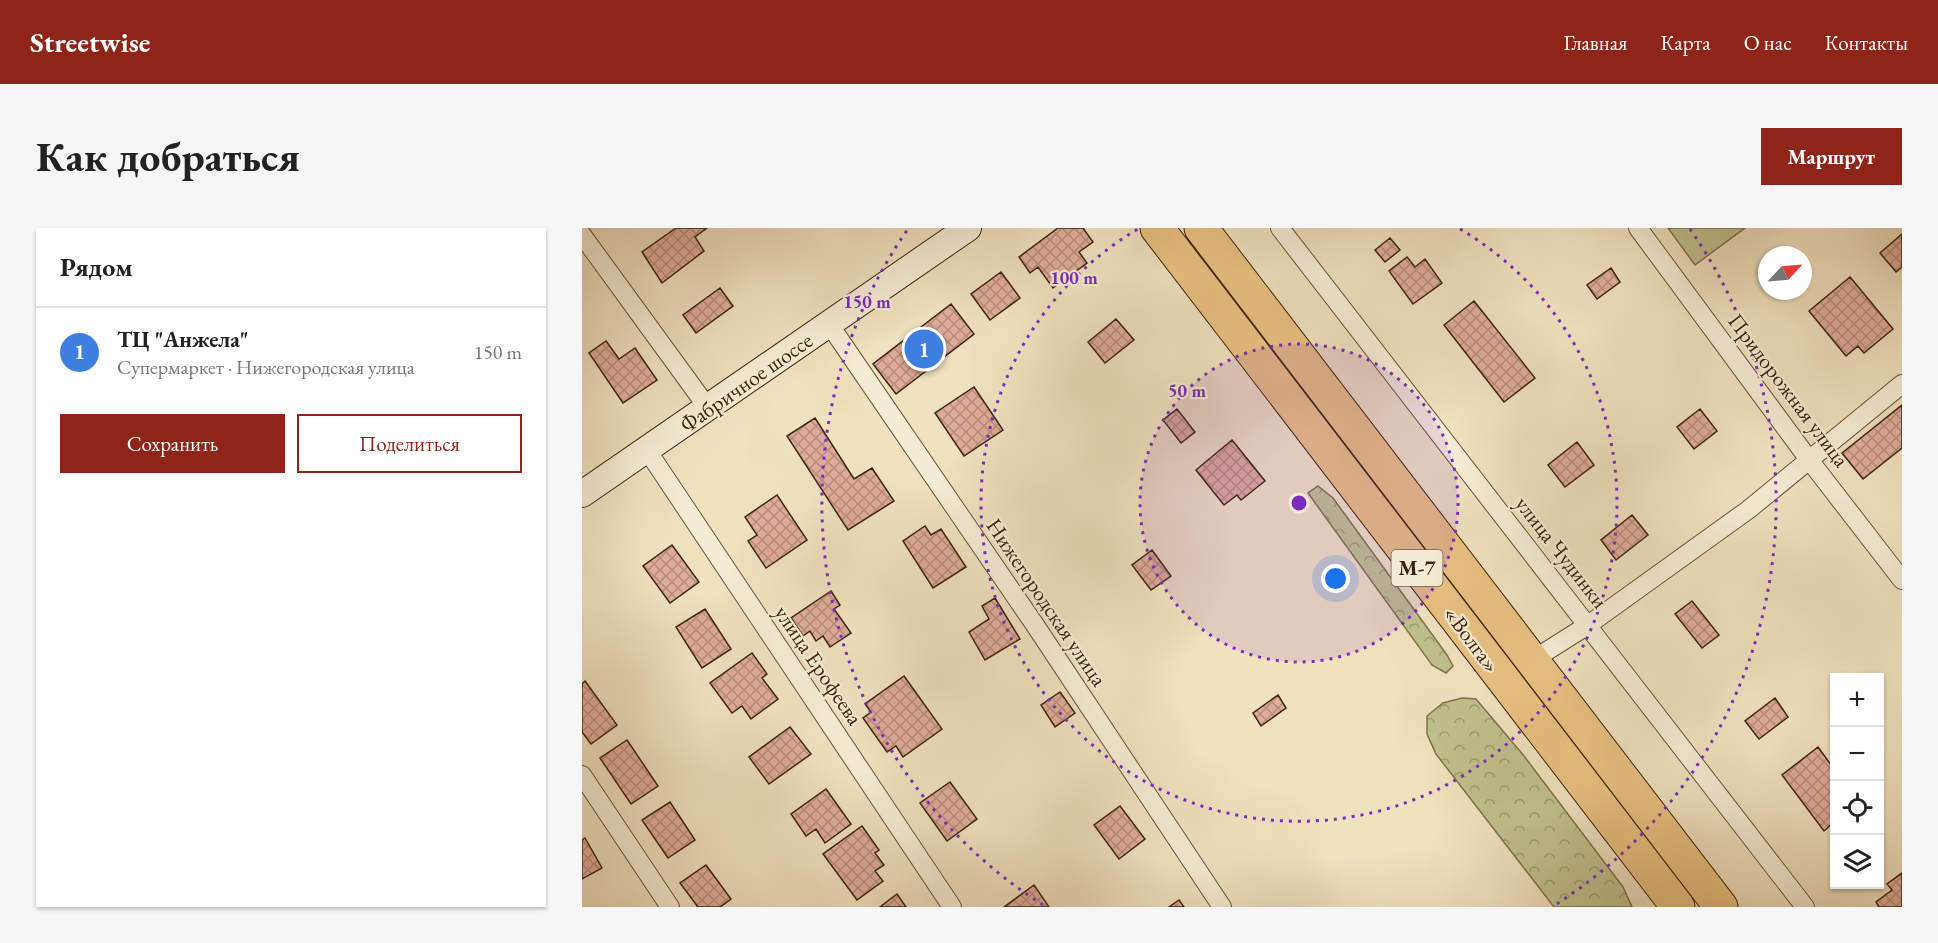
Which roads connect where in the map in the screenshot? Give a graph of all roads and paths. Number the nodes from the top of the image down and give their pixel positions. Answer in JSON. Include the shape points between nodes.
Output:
{"nodes":[{"id":1,"x":968,"y":228,"type":"edge"},
{"id":2,"x":1157,"y":228,"type":"edge"},
{"id":3,"x":1201,"y":228,"type":"edge"},
{"id":4,"x":1280,"y":228,"type":"edge"},
{"id":5,"x":1638,"y":228,"type":"edge"},
{"id":6,"x":582,"y":234,"type":"edge"},
{"id":7,"x":829,"y":324,"type":"junction"},
{"id":8,"x":1902,"y":384,"type":"edge"},
{"id":9,"x":708,"y":408,"type":"junction"},
{"id":10,"x":647,"y":450,"type":"junction"},
{"id":11,"x":1810,"y":461,"type":"junction"},
{"id":12,"x":582,"y":494,"type":"edge"},
{"id":13,"x":1902,"y":580,"type":"edge"},
{"id":14,"x":1588,"y":625,"type":"junction"},
{"id":15,"x":1531,"y":661,"type":"junction"},
{"id":16,"x":582,"y":775,"type":"edge"},
{"id":17,"x":670,"y":907,"type":"edge"},
{"id":18,"x":952,"y":907,"type":"edge"},
{"id":19,"x":1222,"y":907,"type":"edge"},
{"id":20,"x":1678,"y":907,"type":"edge"},
{"id":21,"x":1721,"y":907,"type":"edge"},
{"id":22,"x":1805,"y":907,"type":"edge"}],
"edges":[{"from":1,"to":7,"type":"main road","name":"Фабричное шоссе"},
{"from":2,"to":20,"type":"highway","name":"«Волга»","number":"М-7"},
{"from":3,"to":15,"type":"highway","name":"«Волга»","number":"М-7"},
{"from":4,"to":14,"type":"street","name":"улица Чудинки"},
{"from":5,"to":11,"type":"street","name":"Придорожная улица"},
{"from":6,"to":9,"type":"street"},
{"from":7,"to":9,"type":"main road","name":"Фабричное шоссе"},
{"from":7,"to":19,"type":"street","name":"Нижегородская улица"},
{"from":8,"to":11,"type":"street"},
{"from":9,"to":10,"type":"main road","name":"Фабричное шоссе"},
{"from":10,"to":12,"type":"main road","name":"Фабричное шоссе"},
{"from":10,"to":18,"type":"street","name":"улица Ерофеева"},
{"from":11,"to":13,"type":"street","name":"Придорожная улица"},
{"from":11,"to":14,"type":"street"},
{"from":14,"to":15,"type":"street"},
{"from":14,"to":22,"type":"street","name":"улица Чудинки"},
{"from":15,"to":21,"type":"highway","name":"«Волга»","number":"М-7"},
{"from":16,"to":17,"type":"street"}]}
